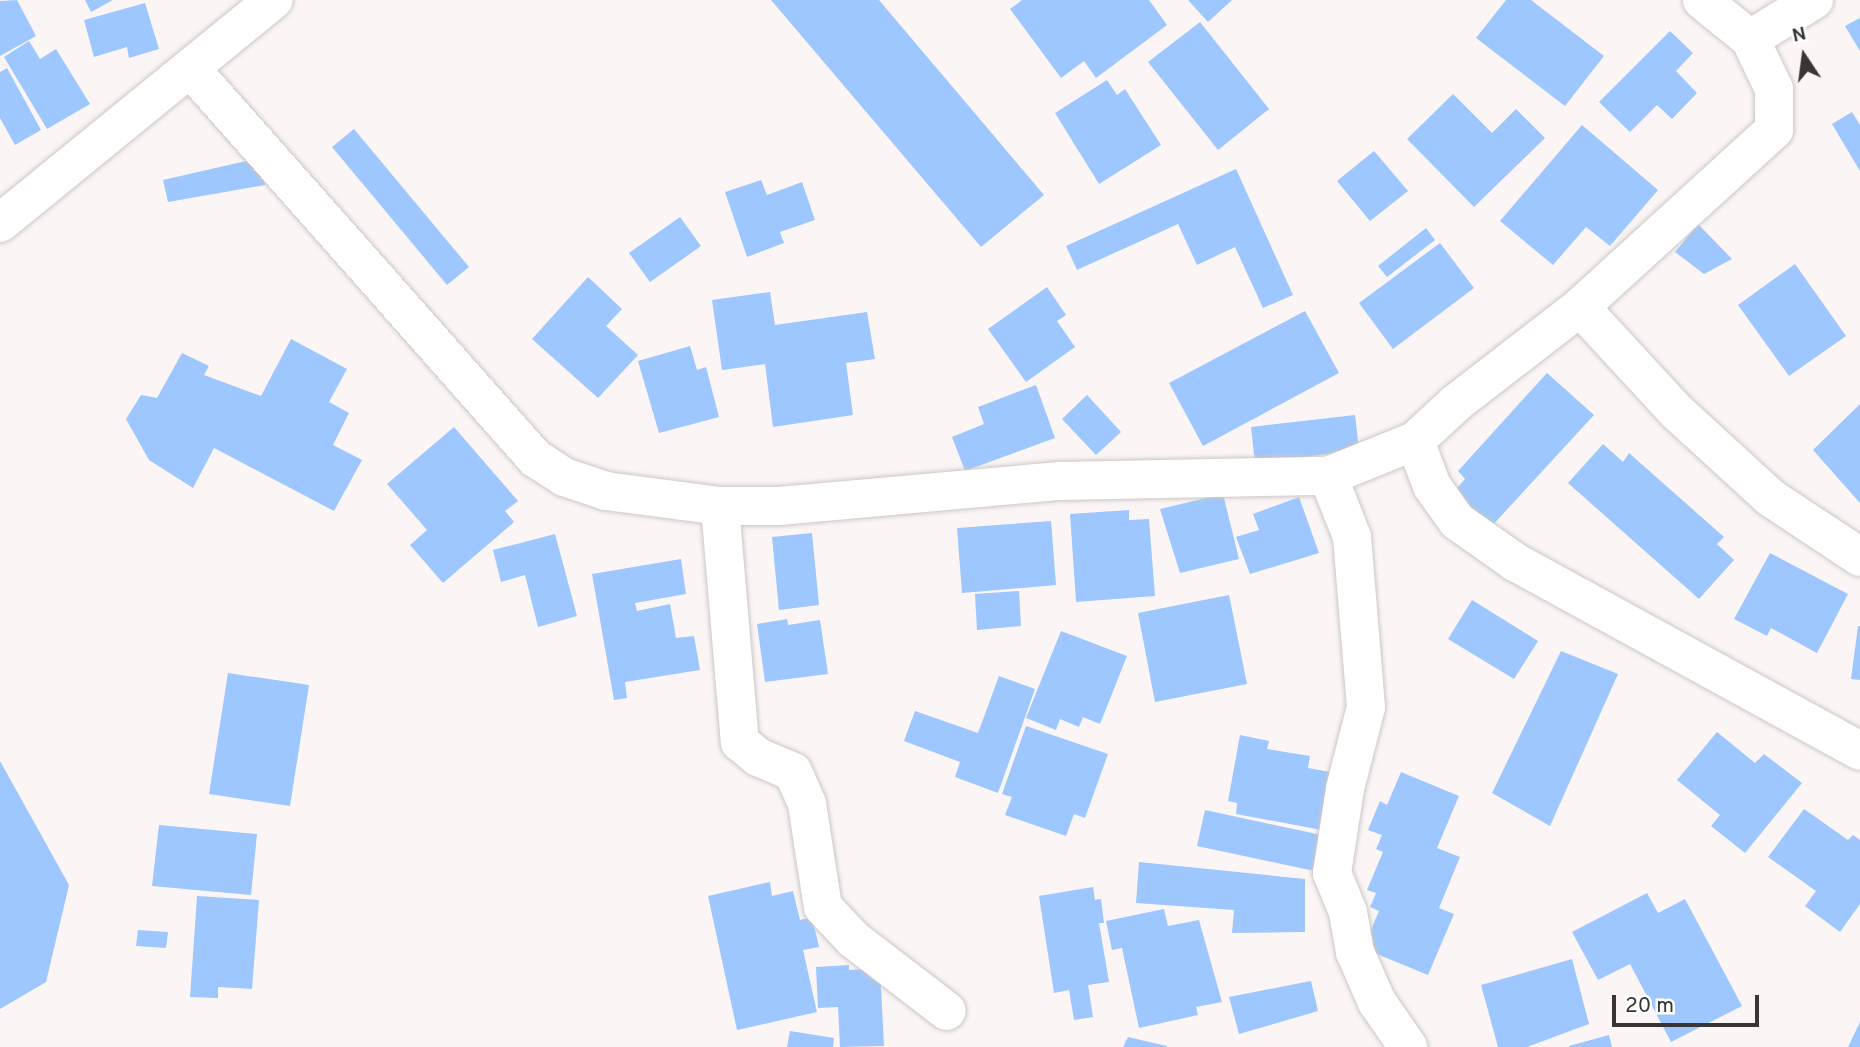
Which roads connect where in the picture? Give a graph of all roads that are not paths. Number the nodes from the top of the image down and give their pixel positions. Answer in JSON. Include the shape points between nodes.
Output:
{"nodes":[{"id":1,"x":1702,"y":0,"type":"edge"},
{"id":2,"x":1814,"y":0,"type":"edge"},
{"id":3,"x":265,"y":2,"type":"edge"},
{"id":4,"x":1750,"y":39,"type":"junction"},
{"id":5,"x":190,"y":68,"type":"junction"},
{"id":6,"x":0,"y":223,"type":"edge"},
{"id":7,"x":1580,"y":307,"type":"junction"},
{"id":8,"x":1415,"y":441,"type":"junction"},
{"id":9,"x":1328,"y":476,"type":"junction"},
{"id":10,"x":720,"y":506,"type":"junction"},
{"id":11,"x":1860,"y":556,"type":"edge"},
{"id":12,"x":1860,"y":751,"type":"edge"},
{"id":13,"x":947,"y":1011,"type":"dead end"},
{"id":14,"x":1408,"y":1047,"type":"edge"}],
"edges":[{"from":1,"to":4,"type":"street"},
{"from":2,"to":4,"type":"street"},
{"from":3,"to":5,"type":"street"},
{"from":4,"to":7,"type":"street","via":[[1774,89],[1774,130]]},
{"from":5,"to":6,"type":"street"},
{"from":5,"to":10,"type":"street","via":[[535,458],[564,477],[606,491]]},
{"from":7,"to":8,"type":"street","via":[[1456,403]]},
{"from":7,"to":11,"type":"street","via":[[1677,412],[1771,498]]},
{"from":8,"to":9,"type":"street"},
{"from":8,"to":12,"type":"street","via":[[1432,486],[1457,521],[1515,562]]},
{"from":9,"to":10,"type":"street","via":[[1073,480],[835,502]]},
{"from":9,"to":14,"type":"street","via":[[1353,537],[1366,708],[1345,789],[1332,873],[1348,912],[1356,953],[1377,1002]]},
{"from":10,"to":13,"type":"street","via":[[740,741],[758,757],[793,772],[807,804],[823,907],[853,939]]}]}
